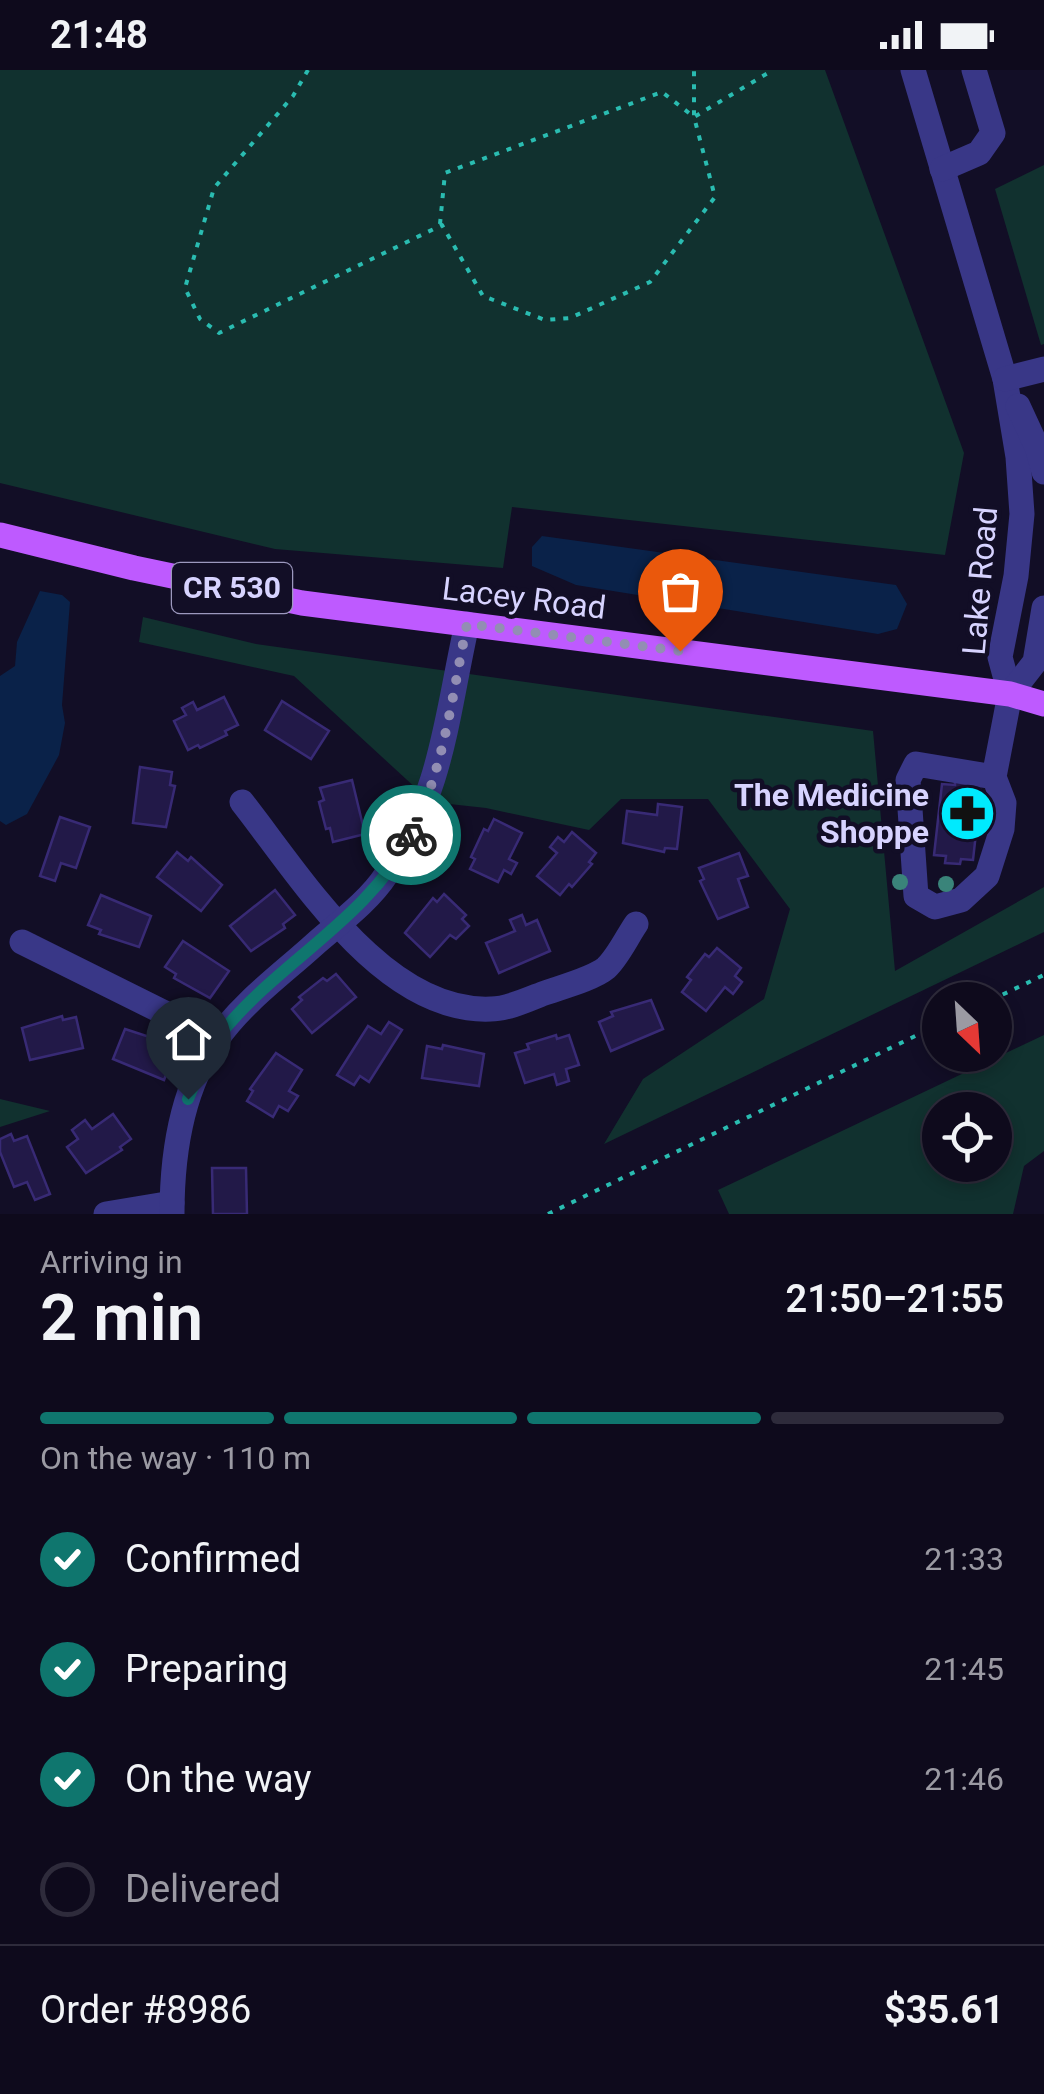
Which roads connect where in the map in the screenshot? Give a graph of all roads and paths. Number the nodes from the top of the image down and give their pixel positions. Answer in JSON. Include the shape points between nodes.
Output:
{"nodes":[{"id":1,"x":308,"y":70,"type":"edge"},
{"id":2,"x":694,"y":70,"type":"edge"},
{"id":3,"x":774,"y":70,"type":"edge"},
{"id":4,"x":913,"y":70,"type":"edge"},
{"id":5,"x":974,"y":70,"type":"edge"},
{"id":6,"x":694,"y":117,"type":"junction"},
{"id":7,"x":942,"y":169,"type":"junction"},
{"id":8,"x":440,"y":226,"type":"junction"},
{"id":9,"x":1044,"y":369,"type":"edge"},
{"id":10,"x":1005,"y":379,"type":"junction"},
{"id":11,"x":1044,"y":472,"type":"edge"},
{"id":12,"x":0,"y":535,"type":"edge"},
{"id":13,"x":1044,"y":608,"type":"edge"},
{"id":14,"x":467,"y":624,"type":"junction"},
{"id":15,"x":1010,"y":694,"type":"junction"},
{"id":16,"x":1044,"y":704,"type":"edge"},
{"id":17,"x":994,"y":778,"type":"junction"},
{"id":18,"x":242,"y":802,"type":"dead end"},
{"id":19,"x":338,"y":924,"type":"junction"},
{"id":20,"x":636,"y":924,"type":"dead end"},
{"id":21,"x":22,"y":942,"type":"dead end"},
{"id":22,"x":1044,"y":974,"type":"edge"},
{"id":23,"x":1012,"y":989,"type":"edge"},
{"id":24,"x":922,"y":1033,"type":"edge"},
{"id":25,"x":217,"y":1039,"type":"junction"},
{"id":26,"x":172,"y":1208,"type":"edge"},
{"id":27,"x":106,"y":1214,"type":"edge"},
{"id":28,"x":548,"y":1214,"type":"edge"}],
"edges":[{"from":1,"to":8,"type":"path","via":[[214,188],[185,288],[200,319],[219,332]]},
{"from":2,"to":6,"type":"path"},
{"from":3,"to":6,"type":"path"},
{"from":4,"to":7,"type":"street","name":"Lake Road"},
{"from":5,"to":7,"type":"street","via":[[992,133],[979,153]]},
{"from":6,"to":8,"type":"path","via":[[662,92],[445,174]]},
{"from":6,"to":8,"type":"path","via":[[714,198],[650,282],[570,318],[545,320],[483,296]]},
{"from":7,"to":10,"type":"street","name":"Lake Road"},
{"from":9,"to":10,"type":"street"},
{"from":10,"to":11,"type":"street","name":"Lake Road"},
{"from":10,"to":15,"type":"street","name":"Lake Road","via":[[1022,514],[1000,657]]},
{"from":12,"to":14,"type":"main road","name":"Lacey Road","number":"CR 530","via":[[302,603]]},
{"from":13,"to":15,"type":"street","name":"Lake Road","via":[[1034,662]]},
{"from":14,"to":15,"type":"main road","name":"Lacey Road","number":"CR 530"},
{"from":14,"to":19,"type":"street","via":[[426,804],[383,880]]},
{"from":15,"to":16,"type":"main road","name":"Lacey Road","number":"CR 530"},
{"from":15,"to":17,"type":"street"},
{"from":17,"to":17,"type":"street","via":[[916,764],[908,780],[916,896],[935,907],[961,900],[986,876],[1002,829],[1004,803]]},
{"from":18,"to":19,"type":"street"},
{"from":19,"to":20,"type":"street","via":[[404,986],[436,1000],[495,1010],[605,969]]},
{"from":19,"to":25,"type":"street"},
{"from":21,"to":25,"type":"street"},
{"from":22,"to":23,"type":"path"},
{"from":24,"to":28,"type":"path"},
{"from":25,"to":26,"type":"street","via":[[179,1125]]},
{"from":26,"to":27,"type":"street"}]}
